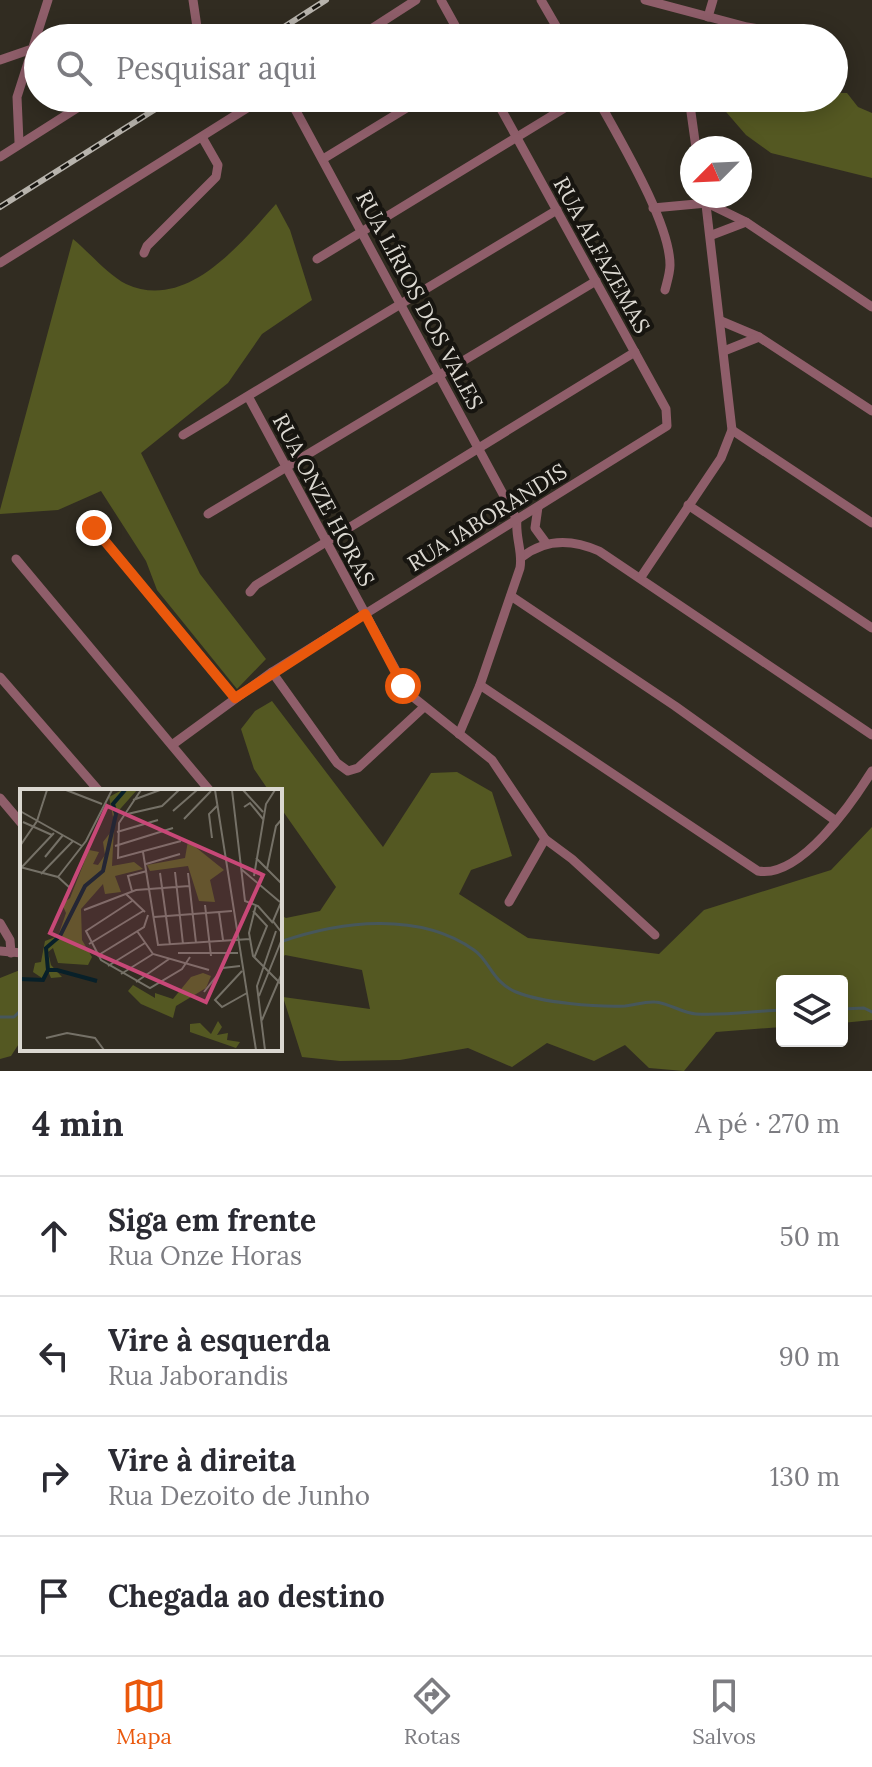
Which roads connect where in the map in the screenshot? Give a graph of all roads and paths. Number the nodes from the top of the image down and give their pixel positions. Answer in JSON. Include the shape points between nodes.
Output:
{"nodes":[{"id":1,"x":48,"y":0,"type":"edge"},
{"id":2,"x":193,"y":0,"type":"edge"},
{"id":3,"x":416,"y":0,"type":"edge"},
{"id":4,"x":441,"y":0,"type":"edge"},
{"id":5,"x":541,"y":0,"type":"edge"},
{"id":6,"x":645,"y":0,"type":"edge"},
{"id":7,"x":713,"y":0,"type":"edge"},
{"id":8,"x":708,"y":17,"type":"junction"},
{"id":9,"x":39,"y":24,"type":"edge"},
{"id":10,"x":197,"y":24,"type":"edge"},
{"id":11,"x":379,"y":24,"type":"edge"},
{"id":12,"x":454,"y":24,"type":"edge"},
{"id":13,"x":555,"y":24,"type":"edge"},
{"id":14,"x":743,"y":24,"type":"edge"},
{"id":15,"x":24,"y":52,"type":"edge"},
{"id":16,"x":0,"y":60,"type":"edge"},
{"id":17,"x":24,"y":70,"type":"edge"},
{"id":18,"x":69,"y":112,"type":"edge"},
{"id":19,"x":238,"y":112,"type":"edge"},
{"id":20,"x":297,"y":112,"type":"edge"},
{"id":21,"x":400,"y":112,"type":"edge"},
{"id":22,"x":503,"y":112,"type":"edge"},
{"id":23,"x":558,"y":112,"type":"edge"},
{"id":24,"x":605,"y":112,"type":"edge"},
{"id":25,"x":691,"y":112,"type":"edge"},
{"id":26,"x":694,"y":136,"type":"edge"},
{"id":27,"x":202,"y":137,"type":"junction"},
{"id":28,"x":516,"y":137,"type":"junction"},
{"id":29,"x":19,"y":142,"type":"junction"},
{"id":30,"x":0,"y":157,"type":"edge"},
{"id":31,"x":323,"y":159,"type":"junction"},
{"id":32,"x":680,"y":204,"type":"edge"},
{"id":33,"x":653,"y":208,"type":"junction"},
{"id":34,"x":707,"y":208,"type":"edge"},
{"id":35,"x":721,"y":208,"type":"edge"},
{"id":36,"x":557,"y":210,"type":"junction"},
{"id":37,"x":746,"y":222,"type":"junction"},
{"id":38,"x":362,"y":231,"type":"junction"},
{"id":39,"x":712,"y":235,"type":"junction"},
{"id":40,"x":144,"y":253,"type":"dead end"},
{"id":41,"x":317,"y":259,"type":"dead end"},
{"id":42,"x":0,"y":263,"type":"edge"},
{"id":43,"x":596,"y":281,"type":"junction"},
{"id":44,"x":665,"y":290,"type":"dead end"},
{"id":45,"x":402,"y":303,"type":"junction"},
{"id":46,"x":872,"y":307,"type":"edge"},
{"id":47,"x":721,"y":321,"type":"junction"},
{"id":48,"x":759,"y":337,"type":"junction"},
{"id":49,"x":724,"y":351,"type":"junction"},
{"id":50,"x":635,"y":352,"type":"junction"},
{"id":51,"x":440,"y":375,"type":"junction"},
{"id":52,"x":249,"y":398,"type":"junction"},
{"id":53,"x":872,"y":411,"type":"edge"},
{"id":54,"x":663,"y":429,"type":"joint"},
{"id":55,"x":732,"y":430,"type":"junction"},
{"id":56,"x":183,"y":435,"type":"dead end"},
{"id":57,"x":479,"y":448,"type":"junction"},
{"id":58,"x":286,"y":467,"type":"junction"},
{"id":59,"x":688,"y":505,"type":"junction"},
{"id":60,"x":538,"y":507,"type":"junction"},
{"id":61,"x":208,"y":514,"type":"dead end"},
{"id":62,"x":517,"y":520,"type":"junction"},
{"id":63,"x":872,"y":523,"type":"edge"},
{"id":64,"x":94,"y":528,"type":"dead end"},
{"id":65,"x":326,"y":542,"type":"junction"},
{"id":66,"x":546,"y":543,"type":"junction"},
{"id":67,"x":522,"y":557,"type":"junction"},
{"id":68,"x":16,"y":559,"type":"dead end"},
{"id":69,"x":641,"y":577,"type":"junction"},
{"id":70,"x":250,"y":592,"type":"dead end"},
{"id":71,"x":511,"y":596,"type":"junction"},
{"id":72,"x":365,"y":614,"type":"junction"},
{"id":73,"x":872,"y":628,"type":"edge"},
{"id":74,"x":272,"y":672,"type":"junction"},
{"id":75,"x":0,"y":677,"type":"edge"},
{"id":76,"x":480,"y":685,"type":"junction"},
{"id":77,"x":235,"y":698,"type":"junction"},
{"id":78,"x":424,"y":707,"type":"junction"},
{"id":79,"x":459,"y":734,"type":"junction"},
{"id":80,"x":872,"y":735,"type":"edge"},
{"id":81,"x":172,"y":745,"type":"junction"},
{"id":82,"x":872,"y":771,"type":"edge"},
{"id":83,"x":97,"y":789,"type":"edge"},
{"id":84,"x":208,"y":789,"type":"edge"},
{"id":85,"x":0,"y":798,"type":"edge"},
{"id":86,"x":836,"y":821,"type":"junction"},
{"id":87,"x":20,"y":822,"type":"edge"},
{"id":88,"x":545,"y":839,"type":"junction"},
{"id":89,"x":509,"y":902,"type":"dead end"},
{"id":90,"x":0,"y":923,"type":"edge"},
{"id":91,"x":655,"y":935,"type":"dead end"},
{"id":92,"x":11,"y":952,"type":"edge"}],
"edges":[{"from":1,"to":9,"type":"street"},
{"from":2,"to":10,"type":"street"},
{"from":3,"to":11,"type":"street"},
{"from":4,"to":12,"type":"street"},
{"from":5,"to":13,"type":"street"},
{"from":6,"to":8,"type":"street"},
{"from":7,"to":8,"type":"street"},
{"from":8,"to":14,"type":"street"},
{"from":15,"to":16,"type":"street"},
{"from":17,"to":29,"type":"street","via":[[17,97]]},
{"from":18,"to":29,"type":"street"},
{"from":19,"to":27,"type":"street"},
{"from":20,"to":31,"type":"street","name":"RUA LÍRIOS DOS VALES"},
{"from":21,"to":31,"type":"street"},
{"from":22,"to":28,"type":"street","name":"RUA ALFAZEMAS"},
{"from":23,"to":28,"type":"street"},
{"from":24,"to":33,"type":"street"},
{"from":25,"to":26,"type":"street"},
{"from":27,"to":40,"type":"street","via":[[217,162],[216,177]]},
{"from":27,"to":42,"type":"street"},
{"from":28,"to":36,"type":"street","name":"RUA ALFAZEMAS"},
{"from":28,"to":38,"type":"street"},
{"from":29,"to":30,"type":"street"},
{"from":31,"to":38,"type":"street","name":"RUA LÍRIOS DOS VALES"},
{"from":32,"to":33,"type":"street"},
{"from":33,"to":44,"type":"street","via":[[670,265]]},
{"from":34,"to":39,"type":"street"},
{"from":35,"to":37,"type":"street"},
{"from":36,"to":43,"type":"street","name":"RUA ALFAZEMAS"},
{"from":36,"to":45,"type":"street"},
{"from":37,"to":39,"type":"street"},
{"from":37,"to":46,"type":"street"},
{"from":38,"to":41,"type":"street"},
{"from":38,"to":45,"type":"street","name":"RUA LÍRIOS DOS VALES"},
{"from":39,"to":47,"type":"street"},
{"from":43,"to":50,"type":"street","name":"RUA ALFAZEMAS"},
{"from":43,"to":51,"type":"street"},
{"from":45,"to":51,"type":"street","name":"RUA LÍRIOS DOS VALES"},
{"from":45,"to":52,"type":"street"},
{"from":47,"to":48,"type":"street"},
{"from":47,"to":49,"type":"street"},
{"from":48,"to":49,"type":"street"},
{"from":48,"to":53,"type":"street"},
{"from":49,"to":55,"type":"street"},
{"from":50,"to":54,"type":"street","name":"RUA ALFAZEMAS","via":[[666,409],[669,421]]},
{"from":50,"to":57,"type":"street"},
{"from":51,"to":57,"type":"street","name":"RUA LÍRIOS DOS VALES"},
{"from":51,"to":58,"type":"street"},
{"from":52,"to":56,"type":"street"},
{"from":52,"to":58,"type":"street","name":"RUA ONZE HORAS"},
{"from":54,"to":60,"type":"street","name":"RUA JABORANDIS"},
{"from":55,"to":59,"type":"street","via":[[721,458]]},
{"from":55,"to":63,"type":"street"},
{"from":57,"to":62,"type":"street","name":"RUA LÍRIOS DOS VALES"},
{"from":57,"to":65,"type":"street"},
{"from":58,"to":61,"type":"street"},
{"from":58,"to":65,"type":"street","name":"RUA ONZE HORAS"},
{"from":59,"to":69,"type":"street"},
{"from":59,"to":73,"type":"street"},
{"from":60,"to":62,"type":"street","name":"RUA JABORANDIS"},
{"from":60,"to":66,"type":"street","via":[[535,528]]},
{"from":62,"to":67,"type":"street"},
{"from":62,"to":72,"type":"street","name":"RUA JABORANDIS"},
{"from":64,"to":77,"type":"street"},
{"from":65,"to":70,"type":"street"},
{"from":65,"to":72,"type":"street","name":"RUA ONZE HORAS"},
{"from":66,"to":67,"type":"street"},
{"from":66,"to":69,"type":"street","via":[[583,543]]},
{"from":67,"to":71,"type":"street"},
{"from":68,"to":81,"type":"street"},
{"from":69,"to":80,"type":"street"},
{"from":71,"to":76,"type":"street"},
{"from":71,"to":86,"type":"street"},
{"from":72,"to":74,"type":"street","name":"RUA JABORANDIS"},
{"from":72,"to":78,"type":"street","name":"RUA ONZE HORAS","via":[[403,686]]},
{"from":74,"to":77,"type":"street","name":"RUA JABORANDIS"},
{"from":74,"to":78,"type":"street","via":[[348,771],[358,768]]},
{"from":75,"to":83,"type":"street"},
{"from":76,"to":79,"type":"street"},
{"from":76,"to":86,"type":"street","via":[[758,871],[770,874],[797,861]]},
{"from":77,"to":81,"type":"street","name":"RUA JABORANDIS"},
{"from":78,"to":79,"type":"street","name":"RUA ONZE HORAS"},
{"from":79,"to":88,"type":"street","name":"RUA ONZE HORAS","via":[[492,760]]},
{"from":81,"to":84,"type":"street"},
{"from":82,"to":86,"type":"street"},
{"from":85,"to":87,"type":"street"},
{"from":88,"to":89,"type":"street"},
{"from":88,"to":91,"type":"street","name":"RUA ONZE HORAS"},
{"from":90,"to":92,"type":"street"}]}
